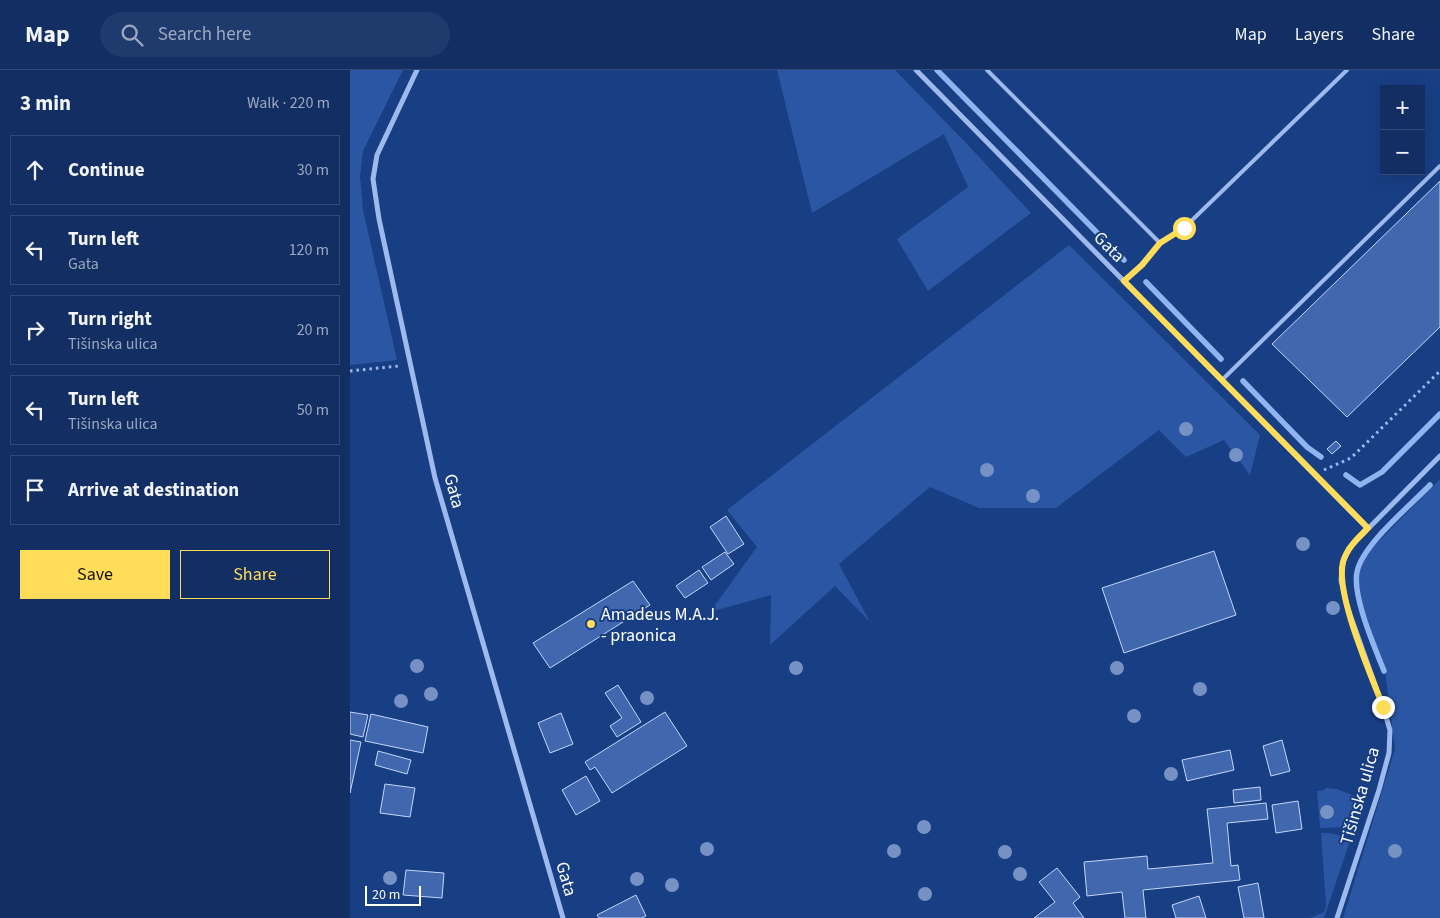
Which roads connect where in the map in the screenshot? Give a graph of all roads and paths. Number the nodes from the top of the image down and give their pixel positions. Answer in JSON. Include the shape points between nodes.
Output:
{"nodes":[{"id":1,"x":417,"y":70,"type":"edge"},
{"id":2,"x":916,"y":70,"type":"edge"},
{"id":3,"x":987,"y":70,"type":"edge"},
{"id":4,"x":1347,"y":70,"type":"edge"},
{"id":5,"x":1440,"y":166,"type":"edge"},
{"id":6,"x":1160,"y":243,"type":"junction"},
{"id":7,"x":1124,"y":281,"type":"junction"},
{"id":8,"x":410,"y":365,"type":"junction"},
{"id":9,"x":350,"y":371,"type":"edge"},
{"id":10,"x":1440,"y":371,"type":"edge"},
{"id":11,"x":1222,"y":380,"type":"junction"},
{"id":12,"x":1440,"y":456,"type":"edge"},
{"id":13,"x":1314,"y":474,"type":"junction"},
{"id":14,"x":1368,"y":528,"type":"junction"},
{"id":15,"x":563,"y":918,"type":"edge"},
{"id":16,"x":1337,"y":918,"type":"edge"}],
"edges":[{"from":1,"to":8,"type":"street","name":"Gata","via":[[376,155],[373,179],[380,229]]},
{"from":2,"to":7,"type":"street","name":"Gata"},
{"from":3,"to":6,"type":"lane"},
{"from":4,"to":6,"type":"lane","via":[[1184,228]]},
{"from":5,"to":11,"type":"lane"},
{"from":6,"to":7,"type":"lane"},
{"from":7,"to":11,"type":"street","name":"Gata"},
{"from":8,"to":9,"type":"path"},
{"from":8,"to":15,"type":"street","name":"Gata","via":[[436,478]]},
{"from":10,"to":13,"type":"path","via":[[1351,458]]},
{"from":11,"to":13,"type":"street","name":"Gata"},
{"from":12,"to":14,"type":"street","name":"Tišinska ulica"},
{"from":13,"to":14,"type":"street","name":"Gata"},
{"from":14,"to":16,"type":"street","name":"Tišinska ulica","via":[[1349,548],[1341,580],[1390,730],[1389,753]]}]}
